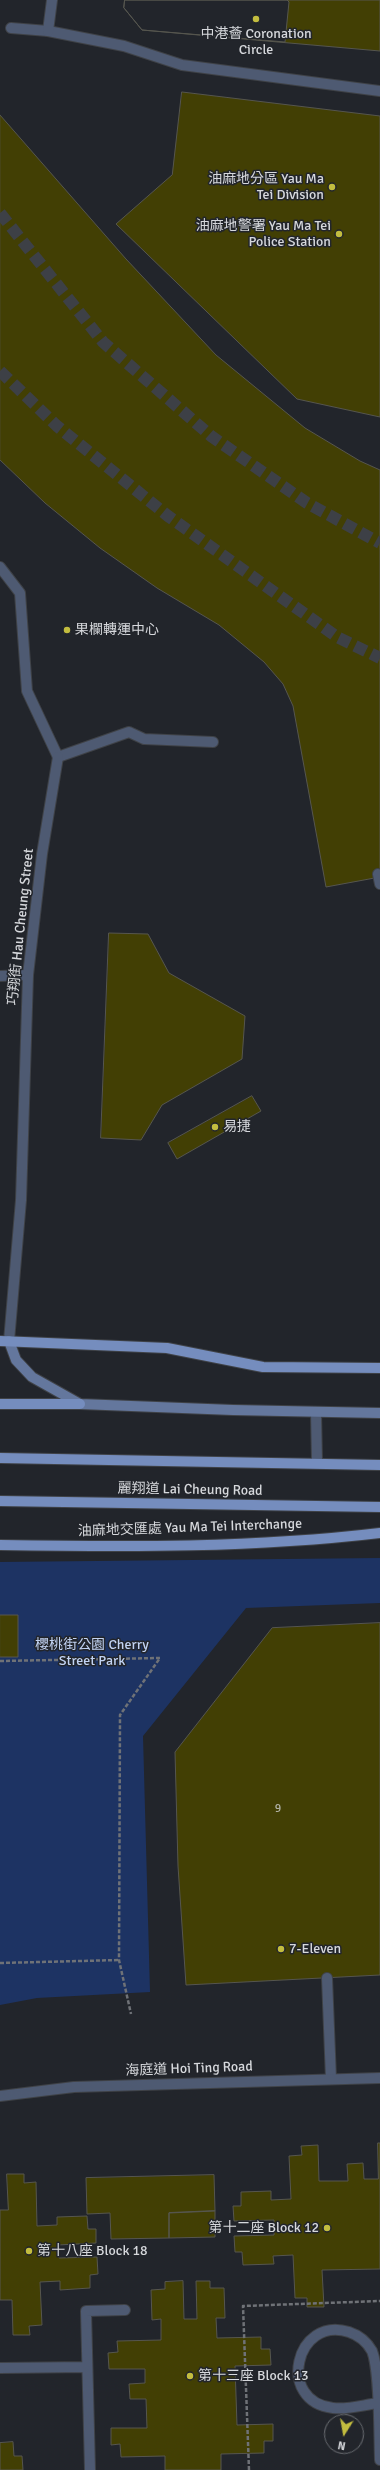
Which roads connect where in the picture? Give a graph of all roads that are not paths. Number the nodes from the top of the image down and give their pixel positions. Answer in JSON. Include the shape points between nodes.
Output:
{"nodes":[{"id":1,"x":52,"y":0,"type":"edge"},
{"id":2,"x":11,"y":28,"type":"dead end"},
{"id":3,"x":48,"y":31,"type":"junction"},
{"id":4,"x":380,"y":91,"type":"edge"},
{"id":5,"x":0,"y":567,"type":"edge"},
{"id":6,"x":213,"y":742,"type":"dead end"},
{"id":7,"x":58,"y":757,"type":"junction"},
{"id":8,"x":28,"y":975,"type":"junction"},
{"id":9,"x":0,"y":976,"type":"edge"},
{"id":10,"x":4,"y":1341,"type":"edge"},
{"id":11,"x":380,"y":1368,"type":"edge"},
{"id":12,"x":0,"y":1404,"type":"edge"},
{"id":13,"x":80,"y":1404,"type":"junction"},
{"id":14,"x":316,"y":1412,"type":"junction"},
{"id":15,"x":380,"y":1413,"type":"edge"},
{"id":16,"x":0,"y":1458,"type":"edge"},
{"id":17,"x":317,"y":1462,"type":"dead end"},
{"id":18,"x":380,"y":1464,"type":"edge"},
{"id":19,"x":0,"y":1501,"type":"edge"},
{"id":20,"x":380,"y":1507,"type":"edge"},
{"id":21,"x":380,"y":1532,"type":"edge"},
{"id":22,"x":0,"y":1544,"type":"edge"},
{"id":23,"x":327,"y":1978,"type":"dead end"},
{"id":24,"x":380,"y":2078,"type":"edge"},
{"id":25,"x":331,"y":2079,"type":"junction"},
{"id":26,"x":0,"y":2096,"type":"edge"},
{"id":27,"x":126,"y":2310,"type":"dead end"},
{"id":28,"x":87,"y":2367,"type":"junction"},
{"id":29,"x":0,"y":2368,"type":"edge"},
{"id":30,"x":378,"y":2403,"type":"junction"},
{"id":31,"x":380,"y":2460,"type":"edge"},
{"id":32,"x":90,"y":2470,"type":"edge"}],
"edges":[{"from":1,"to":3,"type":"street"},
{"from":2,"to":3,"type":"street"},
{"from":3,"to":4,"type":"street","via":[[124,46],[182,65]]},
{"from":5,"to":7,"type":"street","via":[[20,593],[27,691]]},
{"from":6,"to":7,"type":"street","via":[[144,739],[129,732]]},
{"from":7,"to":8,"type":"street","name":"巧翔街 Hau Cheung Street","via":[[42,854]]},
{"from":8,"to":9,"type":"street"},
{"from":8,"to":10,"type":"street","name":"巧翔街 Hau Cheung Street","via":[[19,1238]]},
{"from":10,"to":11,"type":"main road","via":[[167,1348],[263,1366]]},
{"from":10,"to":13,"type":"main road","via":[[16,1360],[32,1377]]},
{"from":12,"to":13,"type":"main road"},
{"from":13,"to":14,"type":"main road"},
{"from":14,"to":15,"type":"main road"},
{"from":14,"to":17,"type":"street"},
{"from":16,"to":18,"type":"main road"},
{"from":19,"to":20,"type":"main road","name":"麗翔道 Lai Cheung Road"},
{"from":21,"to":22,"type":"main road","name":"油麻地交匯處 Yau Ma Tei Interchange","via":[[258,1543],[50,1546]]},
{"from":23,"to":25,"type":"street"},
{"from":24,"to":25,"type":"street","name":"海庭道 Hoi Ting Road"},
{"from":25,"to":26,"type":"street","name":"海庭道 Hoi Ting Road","via":[[74,2087]]},
{"from":27,"to":28,"type":"street","via":[[86,2311]]},
{"from":28,"to":29,"type":"street"},
{"from":28,"to":32,"type":"street"},
{"from":30,"to":30,"type":"street","via":[[376,2363],[371,2350],[363,2340],[354,2334],[333,2330],[320,2334],[310,2341],[299,2358],[298,2368],[298,2378],[308,2396],[324,2407],[333,2408]]},
{"from":30,"to":31,"type":"street"}]}
